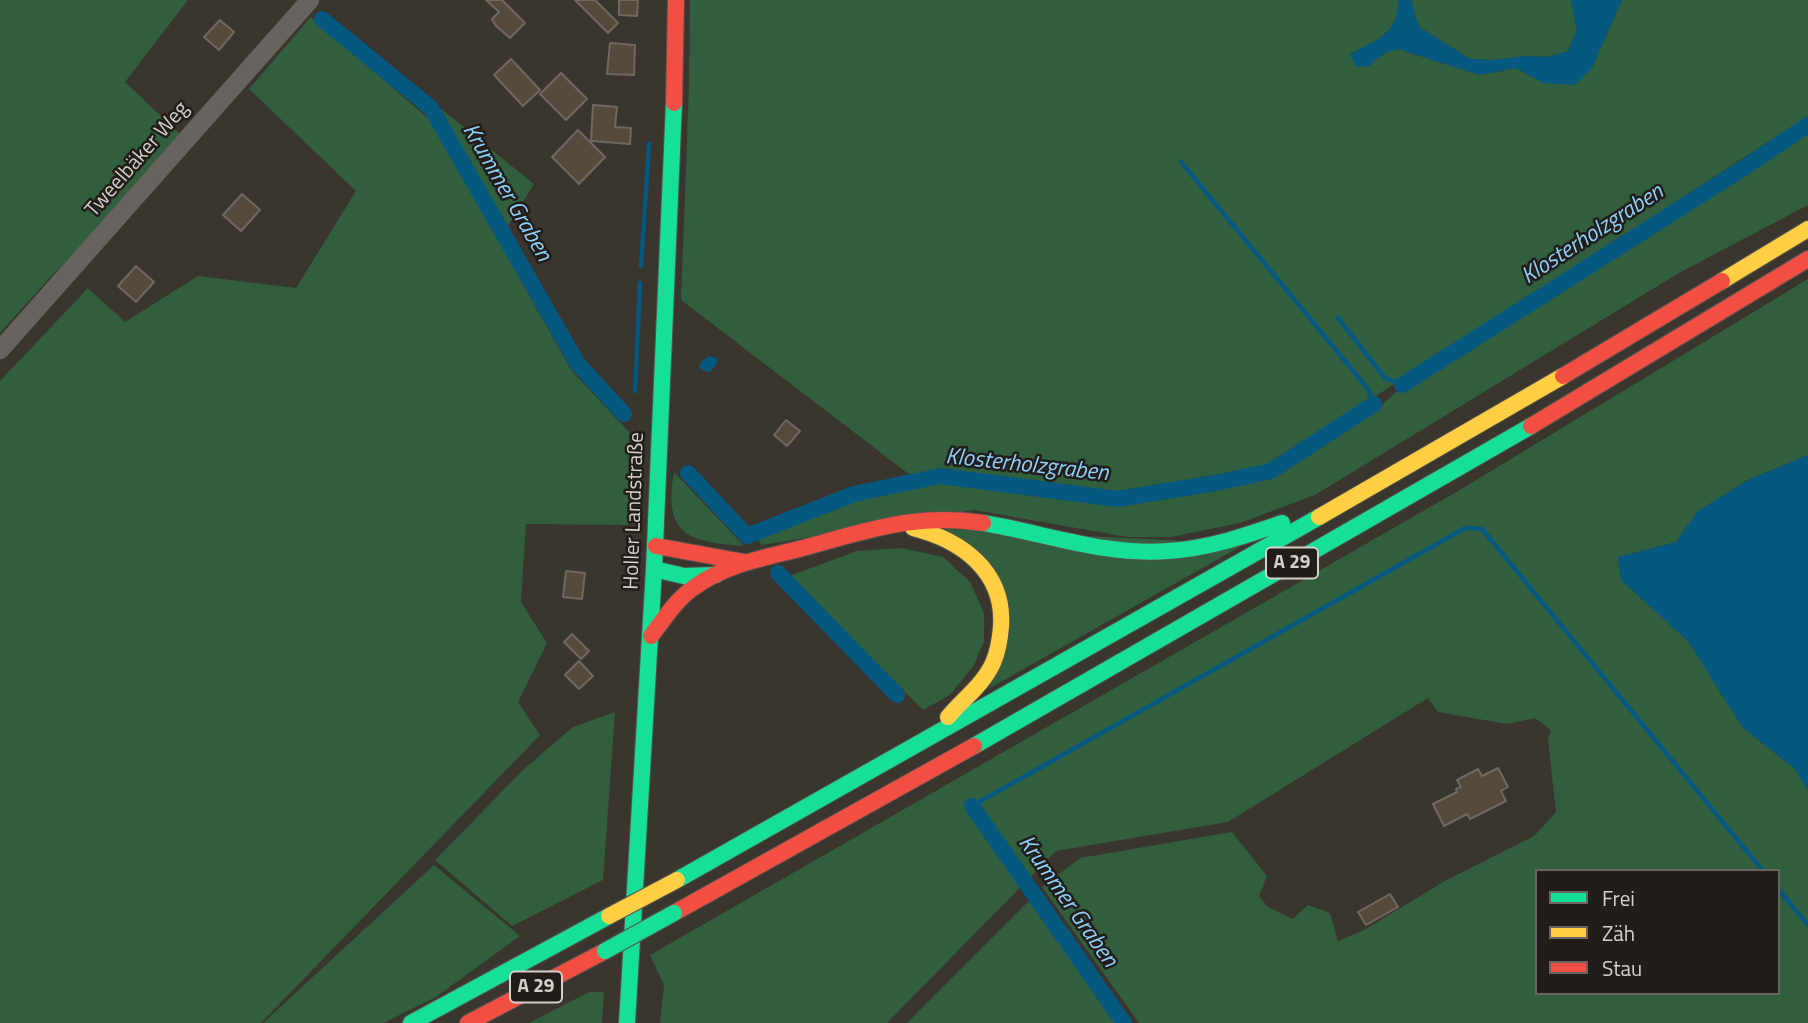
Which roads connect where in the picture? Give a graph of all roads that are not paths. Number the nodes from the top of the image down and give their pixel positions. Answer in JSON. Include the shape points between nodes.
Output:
{"nodes":[{"id":1,"x":310,"y":0,"type":"edge"},
{"id":2,"x":676,"y":0,"type":"edge"},
{"id":3,"x":1808,"y":229,"type":"edge"},
{"id":4,"x":1808,"y":259,"type":"edge"},
{"id":5,"x":0,"y":350,"type":"edge"},
{"id":6,"x":1327,"y":513,"type":"junction"},
{"id":7,"x":892,"y":525,"type":"junction"},
{"id":8,"x":656,"y":546,"type":"junction"},
{"id":9,"x":744,"y":562,"type":"junction"},
{"id":10,"x":654,"y":569,"type":"junction"},
{"id":11,"x":716,"y":575,"type":"junction"},
{"id":12,"x":651,"y":636,"type":"junction"},
{"id":13,"x":932,"y":738,"type":"junction"},
{"id":14,"x":411,"y":1023,"type":"edge"},
{"id":15,"x":468,"y":1023,"type":"edge"},
{"id":16,"x":627,"y":1023,"type":"edge"}],
"edges":[{"from":1,"to":5,"type":"street","name":"Tweelbäker Weg"},
{"from":2,"to":8,"type":"main road","name":"Holler Landstraße"},
{"from":3,"to":6,"type":"main road","number":"A 29"},
{"from":4,"to":15,"type":"main road","number":"A 29","bridge":true,"via":[[1520,432],[956,756]]},
{"from":6,"to":7,"type":"main road","via":[[1208,545],[1154,552],[947,519]]},
{"from":6,"to":13,"type":"main road","number":"A 29"},
{"from":7,"to":9,"type":"main road"},
{"from":7,"to":13,"type":"main road","via":[[934,532],[969,551],[998,593],[1000,631],[994,661],[975,691]]},
{"from":8,"to":9,"type":"main road"},
{"from":8,"to":10,"type":"main road","name":"Holler Landstraße"},
{"from":9,"to":11,"type":"main road"},
{"from":10,"to":11,"type":"main road","via":[[684,576]]},
{"from":10,"to":12,"type":"main road","name":"Holler Landstraße"},
{"from":11,"to":12,"type":"main road","via":[[692,588]]},
{"from":12,"to":16,"type":"main road","name":"Holler Landstraße"},
{"from":13,"to":14,"type":"main road","number":"A 29","bridge":true}]}
